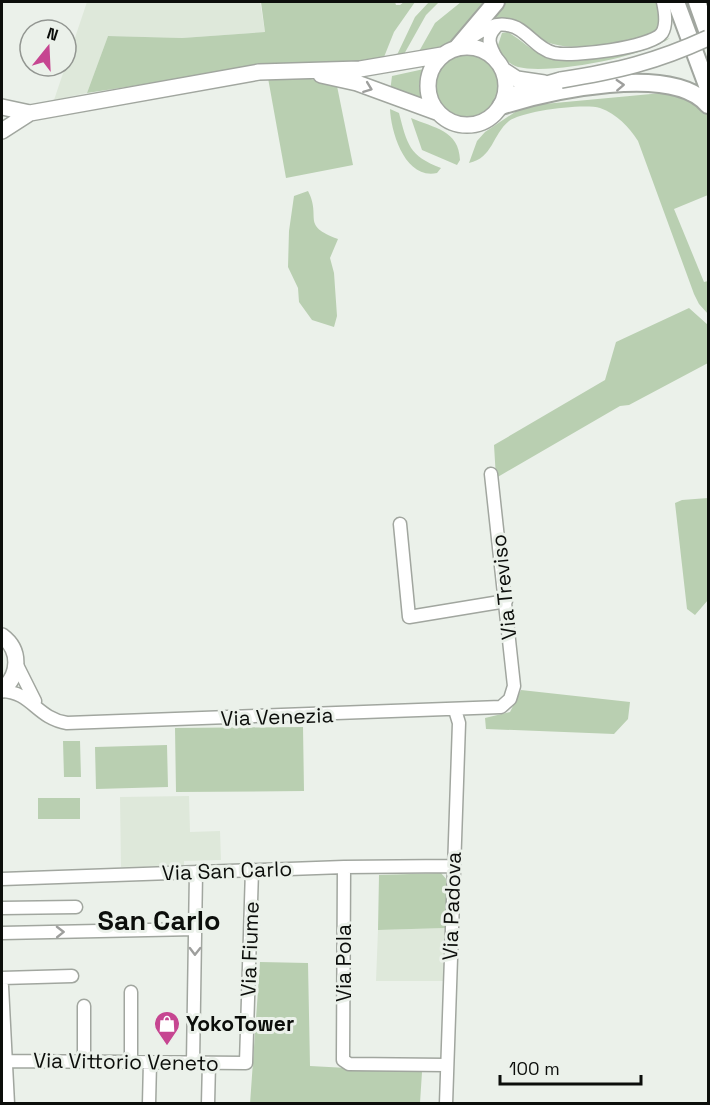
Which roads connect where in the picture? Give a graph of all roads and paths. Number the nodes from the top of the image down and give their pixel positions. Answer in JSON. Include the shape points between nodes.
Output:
{"nodes":[{"id":1,"x":496,"y":2,"type":"edge"},
{"id":2,"x":663,"y":2,"type":"edge"},
{"id":3,"x":676,"y":2,"type":"edge"},
{"id":4,"x":697,"y":2,"type":"edge"},
{"id":5,"x":499,"y":24,"type":"junction"},
{"id":6,"x":708,"y":33,"type":"edge"},
{"id":7,"x":708,"y":38,"type":"edge"},
{"id":8,"x":458,"y":47,"type":"junction"},
{"id":9,"x":442,"y":55,"type":"junction"},
{"id":10,"x":501,"y":66,"type":"junction"},
{"id":11,"x":291,"y":69,"type":"junction"},
{"id":12,"x":544,"y":83,"type":"junction"},
{"id":13,"x":708,"y":88,"type":"edge"},
{"id":14,"x":708,"y":105,"type":"edge"},
{"id":15,"x":501,"y":106,"type":"junction"},
{"id":16,"x":2,"y":107,"type":"edge"},
{"id":17,"x":30,"y":113,"type":"junction"},
{"id":18,"x":439,"y":113,"type":"junction"},
{"id":19,"x":2,"y":131,"type":"edge"},
{"id":20,"x":491,"y":474,"type":"dead end"},
{"id":21,"x":400,"y":524,"type":"dead end"},
{"id":22,"x":506,"y":601,"type":"junction"},
{"id":23,"x":2,"y":636,"type":"edge"},
{"id":24,"x":16,"y":663,"type":"junction"},
{"id":25,"x":2,"y":690,"type":"edge"},
{"id":26,"x":510,"y":699,"type":"joint"},
{"id":27,"x":455,"y":710,"type":"junction"},
{"id":28,"x":44,"y":715,"type":"junction"},
{"id":29,"x":453,"y":866,"type":"junction"},
{"id":30,"x":344,"y":867,"type":"junction"},
{"id":31,"x":252,"y":870,"type":"junction"},
{"id":32,"x":196,"y":872,"type":"junction"},
{"id":33,"x":2,"y":879,"type":"edge"},
{"id":34,"x":76,"y":907,"type":"dead end"},
{"id":35,"x":2,"y":908,"type":"edge"},
{"id":36,"x":196,"y":929,"type":"junction"},
{"id":37,"x":2,"y":933,"type":"edge"},
{"id":38,"x":72,"y":976,"type":"dead end"},
{"id":39,"x":2,"y":978,"type":"edge"},
{"id":40,"x":2,"y":986,"type":"edge"},
{"id":41,"x":131,"y":992,"type":"dead end"},
{"id":42,"x":84,"y":1006,"type":"dead end"},
{"id":43,"x":4,"y":1061,"type":"edge"},
{"id":44,"x":84,"y":1062,"type":"junction"},
{"id":45,"x":130,"y":1062,"type":"junction"},
{"id":46,"x":150,"y":1062,"type":"junction"},
{"id":47,"x":194,"y":1063,"type":"junction"},
{"id":48,"x":209,"y":1063,"type":"junction"},
{"id":49,"x":246,"y":1063,"type":"joint"},
{"id":50,"x":446,"y":1065,"type":"junction"},
{"id":51,"x":8,"y":1104,"type":"edge"},
{"id":52,"x":149,"y":1104,"type":"edge"},
{"id":53,"x":208,"y":1104,"type":"edge"},
{"id":54,"x":446,"y":1104,"type":"edge"}],
"edges":[{"from":1,"to":8,"type":"highway"},
{"from":2,"to":5,"type":"street","via":[[661,35],[651,41],[592,52],[555,53],[517,28]]},
{"from":3,"to":13,"type":"highway"},
{"from":4,"to":6,"type":"highway"},
{"from":5,"to":8,"type":"street"},
{"from":5,"to":10,"type":"street","via":[[491,33],[489,44]]},
{"from":7,"to":12,"type":"main road","bridge":true,"via":[[624,70]]},
{"from":8,"to":9,"type":"main road"},
{"from":8,"to":10,"type":"main road","via":[[478,48]]},
{"from":9,"to":11,"type":"main road","via":[[360,69]]},
{"from":9,"to":18,"type":"main road","via":[[428,80],[430,98]]},
{"from":10,"to":12,"type":"main road","via":[[517,79]]},
{"from":10,"to":15,"type":"main road","via":[[507,84]]},
{"from":11,"to":17,"type":"main road"},
{"from":11,"to":18,"type":"main road","one_way":true,"via":[[357,83]]},
{"from":12,"to":15,"type":"main road","via":[[519,92]]},
{"from":15,"to":14,"type":"highway","one_way":true,"via":[[562,89],[662,83],[680,86]]},
{"from":15,"to":18,"type":"main road","via":[[487,120],[475,124],[455,123]]},
{"from":16,"to":17,"type":"main road"},
{"from":17,"to":19,"type":"main road"},
{"from":20,"to":22,"type":"street","name":"Via Treviso"},
{"from":21,"to":22,"type":"street","via":[[409,617]]},
{"from":22,"to":26,"type":"street","name":"Via Treviso","via":[[514,686]]},
{"from":23,"to":24,"type":"main road","via":[[10,644]]},
{"from":24,"to":25,"type":"main road","via":[[12,679]]},
{"from":24,"to":28,"type":"street"},
{"from":25,"to":28,"type":"street","name":"Via Venezia","via":[[24,696]]},
{"from":26,"to":27,"type":"street","name":"Via Venezia","via":[[501,706]]},
{"from":27,"to":28,"type":"street","name":"Via Venezia","via":[[67,723]]},
{"from":27,"to":29,"type":"street","name":"Via Padova","via":[[459,723]]},
{"from":29,"to":30,"type":"street","name":"Via San Carlo"},
{"from":29,"to":50,"type":"street","name":"Via Padova"},
{"from":30,"to":31,"type":"street","name":"Via San Carlo"},
{"from":30,"to":50,"type":"street","name":"Via Pola","via":[[344,1060],[349,1064]]},
{"from":31,"to":32,"type":"street","name":"Via San Carlo"},
{"from":31,"to":49,"type":"street","name":"Via Fiume"},
{"from":32,"to":33,"type":"street","name":"Via San Carlo"},
{"from":32,"to":36,"type":"street"},
{"from":34,"to":35,"type":"street"},
{"from":37,"to":36,"type":"street","one_way":true},
{"from":36,"to":47,"type":"street","one_way":true},
{"from":38,"to":39,"type":"street"},
{"from":40,"to":43,"type":"street"},
{"from":41,"to":45,"type":"street"},
{"from":42,"to":44,"type":"street"},
{"from":43,"to":44,"type":"street","name":"Via Vittorio Veneto"},
{"from":43,"to":51,"type":"street"},
{"from":44,"to":45,"type":"street","name":"Via Vittorio Veneto"},
{"from":45,"to":46,"type":"street","name":"Via Vittorio Veneto"},
{"from":46,"to":47,"type":"street","name":"Via Vittorio Veneto"},
{"from":46,"to":52,"type":"street"},
{"from":47,"to":48,"type":"street","name":"Via Vittorio Veneto"},
{"from":48,"to":49,"type":"street","name":"Via Vittorio Veneto"},
{"from":48,"to":53,"type":"street"},
{"from":50,"to":54,"type":"street","name":"Via Padova"}]}
